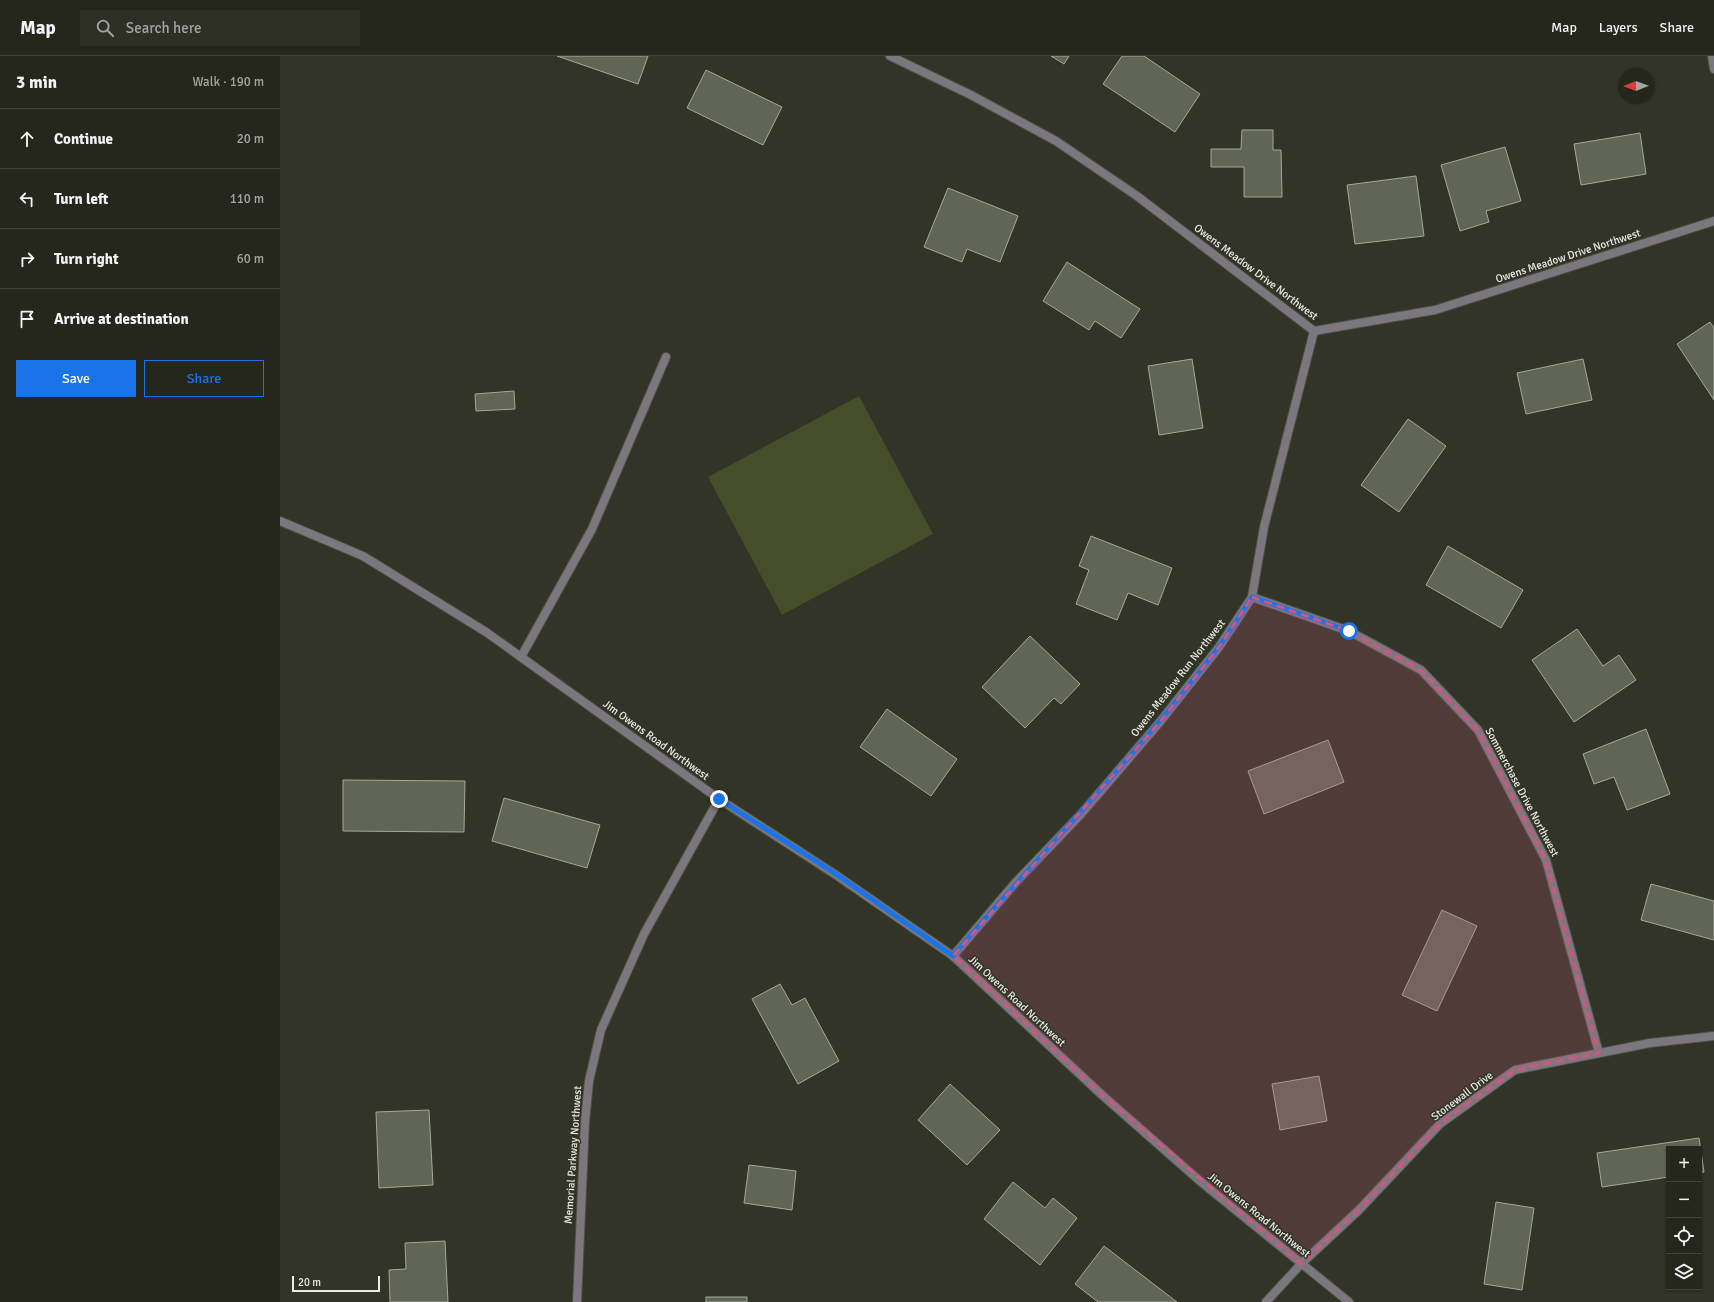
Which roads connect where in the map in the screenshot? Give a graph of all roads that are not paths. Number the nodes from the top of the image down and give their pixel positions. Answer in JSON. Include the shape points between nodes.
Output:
{"nodes":[{"id":1,"x":890,"y":56,"type":"edge"},
{"id":2,"x":1712,"y":56,"type":"edge"},
{"id":3,"x":1714,"y":69,"type":"edge"},
{"id":4,"x":1714,"y":221,"type":"edge"},
{"id":5,"x":1314,"y":331,"type":"junction"},
{"id":6,"x":666,"y":357,"type":"dead end"},
{"id":7,"x":280,"y":521,"type":"edge"},
{"id":8,"x":1252,"y":597,"type":"junction"},
{"id":9,"x":521,"y":657,"type":"junction"},
{"id":10,"x":719,"y":799,"type":"junction"},
{"id":11,"x":953,"y":956,"type":"junction"},
{"id":12,"x":1714,"y":1036,"type":"edge"},
{"id":13,"x":1599,"y":1053,"type":"junction"},
{"id":14,"x":1301,"y":1264,"type":"junction"},
{"id":15,"x":577,"y":1302,"type":"edge"},
{"id":16,"x":1266,"y":1302,"type":"edge"},
{"id":17,"x":1348,"y":1302,"type":"edge"}],
"edges":[{"from":1,"to":5,"type":"street","name":"Owens Meadow Drive Northwest","via":[[971,95],[1056,141],[1137,196]]},
{"from":2,"to":3,"type":"street"},
{"from":4,"to":5,"type":"street","name":"Owens Meadow Drive Northwest","via":[[1436,310]]},
{"from":5,"to":8,"type":"street","name":"Owens Meadow Run Northwest","via":[[1264,527]]},
{"from":6,"to":9,"type":"street","via":[[592,529]]},
{"from":7,"to":9,"type":"street","name":"Jim Owens Road Northwest","via":[[363,556],[486,632]]},
{"from":8,"to":11,"type":"street","name":"Owens Meadow Run Northwest","via":[[1219,647],[1159,723]]},
{"from":8,"to":13,"type":"street","name":"Sommerchase Drive Northwest","via":[[1349,631],[1421,670],[1478,730],[1546,860]]},
{"from":9,"to":10,"type":"street","name":"Jim Owens Road Northwest"},
{"from":10,"to":11,"type":"street","name":"Jim Owens Road Northwest","via":[[836,874]]},
{"from":10,"to":15,"type":"street","name":"Memorial Parkway Northwest","via":[[644,934],[601,1030],[589,1080],[585,1122]]},
{"from":11,"to":14,"type":"street","name":"Jim Owens Road Northwest","via":[[1102,1095],[1201,1182]]},
{"from":12,"to":13,"type":"street","name":"Stonewall Drive","via":[[1650,1043]]},
{"from":13,"to":14,"type":"street","name":"Stonewall Drive","via":[[1515,1070],[1440,1124],[1359,1210]]},
{"from":14,"to":16,"type":"street","name":"Stonewall Drive"},
{"from":14,"to":17,"type":"street","name":"Jim Owens Road Northwest"}]}
